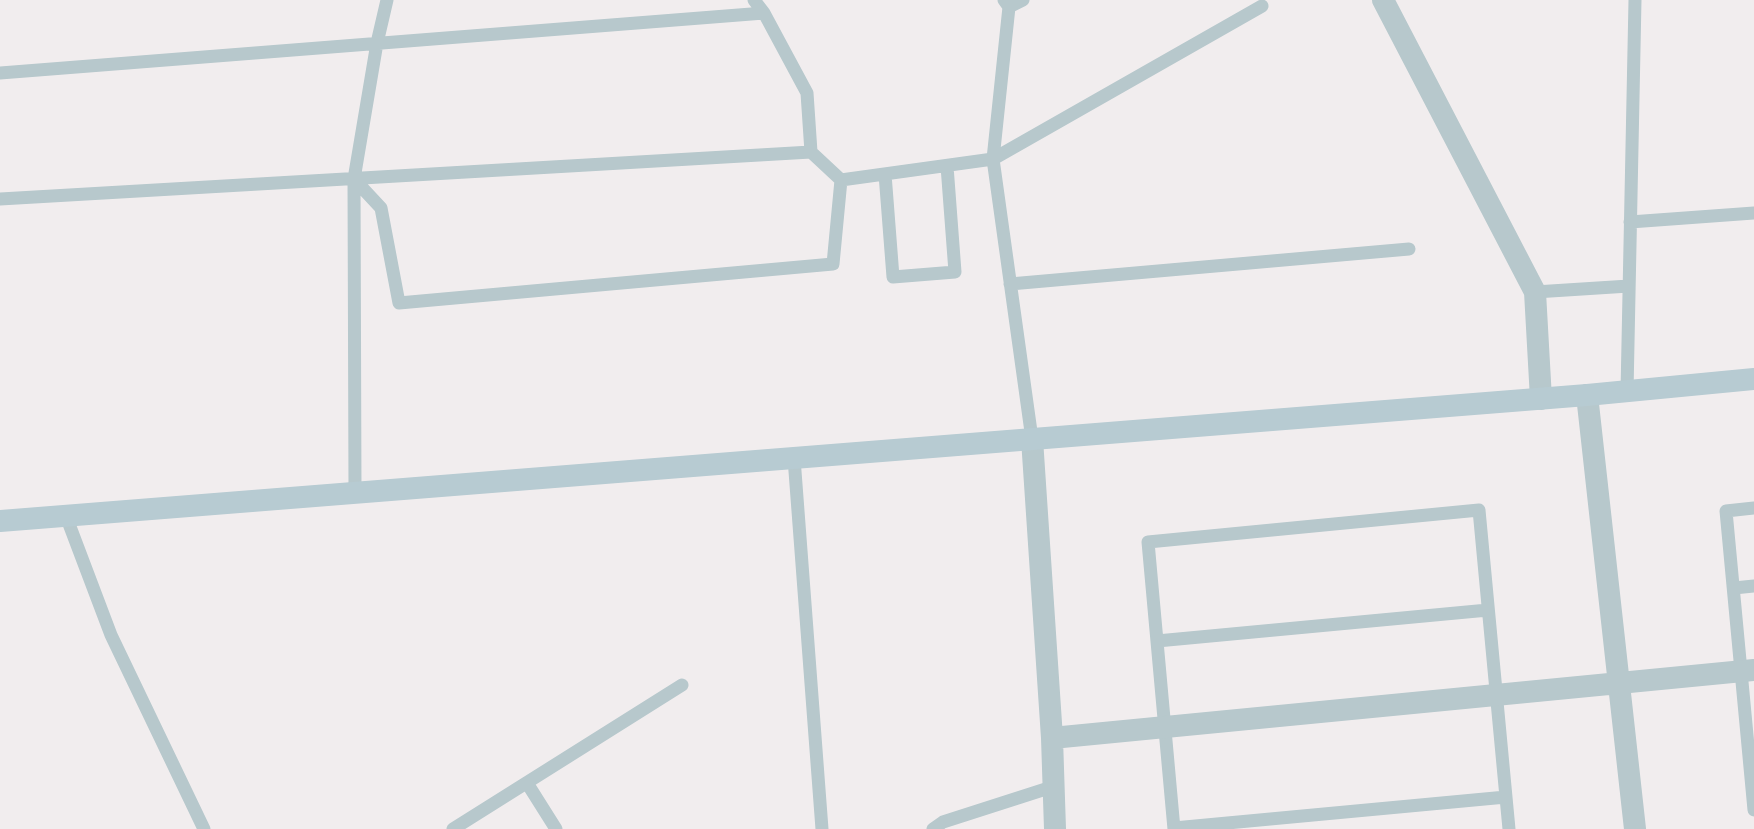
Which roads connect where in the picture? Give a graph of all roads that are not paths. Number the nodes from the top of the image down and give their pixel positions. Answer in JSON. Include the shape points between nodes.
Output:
{"nodes":[{"id":1,"x":387,"y":0,"type":"edge"},
{"id":2,"x":754,"y":0,"type":"edge"},
{"id":3,"x":1023,"y":0,"type":"edge"},
{"id":4,"x":1383,"y":0,"type":"edge"},
{"id":5,"x":1635,"y":0,"type":"edge"},
{"id":6,"x":1006,"y":4,"type":"edge"},
{"id":7,"x":1262,"y":6,"type":"dead end"},
{"id":8,"x":764,"y":13,"type":"junction"},
{"id":9,"x":377,"y":43,"type":"junction"},
{"id":10,"x":0,"y":73,"type":"edge"},
{"id":11,"x":811,"y":152,"type":"junction"},
{"id":12,"x":993,"y":159,"type":"junction"},
{"id":13,"x":947,"y":166,"type":"junction"},
{"id":14,"x":885,"y":174,"type":"junction"},
{"id":15,"x":354,"y":178,"type":"junction"},
{"id":16,"x":841,"y":180,"type":"junction"},
{"id":17,"x":0,"y":199,"type":"edge"},
{"id":18,"x":1754,"y":214,"type":"edge"},
{"id":19,"x":1630,"y":222,"type":"junction"},
{"id":20,"x":1409,"y":249,"type":"dead end"},
{"id":21,"x":1010,"y":284,"type":"junction"},
{"id":22,"x":1629,"y":286,"type":"junction"},
{"id":23,"x":1535,"y":292,"type":"junction"},
{"id":24,"x":1754,"y":379,"type":"edge"},
{"id":25,"x":1627,"y":392,"type":"junction"},
{"id":26,"x":1587,"y":395,"type":"junction"},
{"id":27,"x":1541,"y":399,"type":"junction"},
{"id":28,"x":1032,"y":439,"type":"junction"},
{"id":29,"x":794,"y":458,"type":"junction"},
{"id":30,"x":355,"y":492,"type":"junction"},
{"id":31,"x":1754,"y":508,"type":"edge"},
{"id":32,"x":66,"y":516,"type":"junction"},
{"id":33,"x":0,"y":521,"type":"edge"},
{"id":34,"x":1754,"y":586,"type":"edge"},
{"id":35,"x":1734,"y":588,"type":"junction"},
{"id":36,"x":1488,"y":610,"type":"junction"},
{"id":37,"x":1157,"y":641,"type":"junction"},
{"id":38,"x":1748,"y":671,"type":"edge"},
{"id":39,"x":1619,"y":684,"type":"junction"},
{"id":40,"x":682,"y":685,"type":"dead end"},
{"id":41,"x":1496,"y":695,"type":"junction"},
{"id":42,"x":1165,"y":727,"type":"junction"},
{"id":43,"x":1052,"y":738,"type":"junction"},
{"id":44,"x":1752,"y":766,"type":"edge"},
{"id":45,"x":527,"y":783,"type":"junction"},
{"id":46,"x":1052,"y":787,"type":"junction"},
{"id":47,"x":1506,"y":796,"type":"junction"},
{"id":48,"x":1754,"y":810,"type":"edge"},
{"id":49,"x":940,"y":827,"type":"edge"},
{"id":50,"x":204,"y":829,"type":"edge"},
{"id":51,"x":453,"y":829,"type":"edge"},
{"id":52,"x":556,"y":829,"type":"edge"},
{"id":53,"x":822,"y":829,"type":"edge"},
{"id":54,"x":1055,"y":829,"type":"edge"},
{"id":55,"x":1174,"y":829,"type":"edge"},
{"id":56,"x":1509,"y":829,"type":"edge"},
{"id":57,"x":1635,"y":829,"type":"edge"}],
"edges":[{"from":1,"to":9,"type":"lane"},
{"from":2,"to":8,"type":"lane"},
{"from":3,"to":6,"type":"lane"},
{"from":4,"to":23,"type":"street"},
{"from":5,"to":19,"type":"lane"},
{"from":6,"to":12,"type":"lane"},
{"from":7,"to":12,"type":"lane"},
{"from":8,"to":9,"type":"lane"},
{"from":8,"to":11,"type":"lane","via":[[807,93]]},
{"from":9,"to":10,"type":"lane"},
{"from":9,"to":15,"type":"lane"},
{"from":11,"to":15,"type":"lane"},
{"from":11,"to":16,"type":"lane"},
{"from":12,"to":13,"type":"lane"},
{"from":12,"to":21,"type":"lane"},
{"from":13,"to":14,"type":"lane"},
{"from":13,"to":14,"type":"lane","via":[[955,272],[893,277]]},
{"from":14,"to":16,"type":"lane"},
{"from":15,"to":16,"type":"lane","via":[[381,208],[399,303],[833,264]]},
{"from":15,"to":17,"type":"lane"},
{"from":15,"to":30,"type":"lane"},
{"from":18,"to":19,"type":"lane"},
{"from":19,"to":22,"type":"lane"},
{"from":20,"to":21,"type":"lane"},
{"from":21,"to":28,"type":"lane"},
{"from":22,"to":23,"type":"lane"},
{"from":22,"to":25,"type":"lane"},
{"from":23,"to":27,"type":"street"},
{"from":24,"to":25,"type":"main road"},
{"from":25,"to":26,"type":"main road"},
{"from":26,"to":27,"type":"main road"},
{"from":26,"to":39,"type":"street"},
{"from":27,"to":28,"type":"main road"},
{"from":28,"to":29,"type":"main road"},
{"from":28,"to":43,"type":"street"},
{"from":29,"to":30,"type":"main road"},
{"from":29,"to":53,"type":"lane"},
{"from":30,"to":32,"type":"main road"},
{"from":31,"to":35,"type":"lane","via":[[1726,511]]},
{"from":32,"to":33,"type":"main road"},
{"from":32,"to":50,"type":"lane","via":[[111,635]]},
{"from":34,"to":35,"type":"lane"},
{"from":35,"to":38,"type":"lane"},
{"from":36,"to":37,"type":"lane"},
{"from":36,"to":37,"type":"lane","via":[[1480,510],[1148,542]]},
{"from":36,"to":41,"type":"lane"},
{"from":37,"to":42,"type":"lane"},
{"from":38,"to":39,"type":"street"},
{"from":38,"to":44,"type":"lane"},
{"from":39,"to":41,"type":"street"},
{"from":39,"to":57,"type":"street"},
{"from":40,"to":45,"type":"lane"},
{"from":41,"to":42,"type":"street"},
{"from":41,"to":47,"type":"lane"},
{"from":42,"to":43,"type":"street"},
{"from":42,"to":55,"type":"lane"},
{"from":43,"to":46,"type":"street"},
{"from":44,"to":48,"type":"lane"},
{"from":45,"to":51,"type":"lane"},
{"from":45,"to":52,"type":"lane"},
{"from":46,"to":49,"type":"lane"},
{"from":46,"to":54,"type":"street"},
{"from":47,"to":55,"type":"lane"},
{"from":47,"to":56,"type":"lane"}]}
